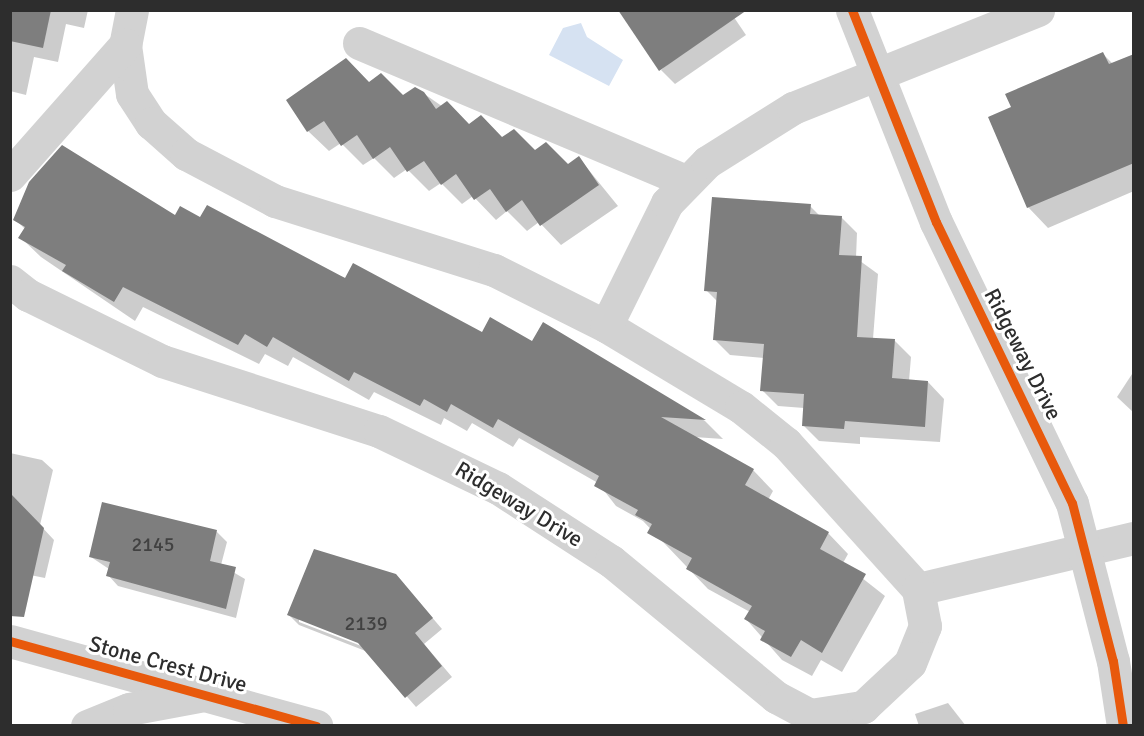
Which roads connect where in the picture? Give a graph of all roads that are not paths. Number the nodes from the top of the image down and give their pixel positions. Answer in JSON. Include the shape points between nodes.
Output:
{"nodes":[{"id":1,"x":132,"y":10,"type":"edge"},
{"id":2,"x":852,"y":10,"type":"edge"},
{"id":3,"x":1038,"y":10,"type":"edge"},
{"id":4,"x":359,"y":43,"type":"dead end"},
{"id":5,"x":125,"y":45,"type":"junction"},
{"id":6,"x":875,"y":72,"type":"junction"},
{"id":7,"x":10,"y":175,"type":"edge"},
{"id":8,"x":686,"y":181,"type":"junction"},
{"id":9,"x":10,"y":281,"type":"edge"},
{"id":10,"x":606,"y":326,"type":"junction"},
{"id":11,"x":1134,"y":538,"type":"edge"},
{"id":12,"x":1086,"y":551,"type":"junction"},
{"id":13,"x":918,"y":590,"type":"junction"},
{"id":14,"x":10,"y":641,"type":"edge"},
{"id":15,"x":207,"y":695,"type":"junction"},
{"id":16,"x":87,"y":726,"type":"edge"},
{"id":17,"x":316,"y":726,"type":"edge"},
{"id":18,"x":1123,"y":726,"type":"edge"}],
"edges":[{"from":1,"to":5,"type":"street"},
{"from":2,"to":6,"type":"street","name":"Ridgeway Drive"},
{"from":3,"to":6,"type":"street"},
{"from":4,"to":8,"type":"street"},
{"from":5,"to":7,"type":"street"},
{"from":5,"to":10,"type":"street","via":[[128,81],[139,107],[166,139],[207,168],[330,222],[494,270]]},
{"from":6,"to":8,"type":"street","via":[[767,120]]},
{"from":6,"to":12,"type":"street","name":"Ridgeway Drive","via":[[936,222],[1058,469]]},
{"from":8,"to":10,"type":"street","via":[[654,226]]},
{"from":9,"to":13,"type":"street","name":"Ridgeway Drive","via":[[28,296],[162,361],[379,431],[498,488],[611,561],[776,697],[810,715],[863,707],[910,663],[925,626]]},
{"from":10,"to":13,"type":"street","via":[[772,431]]},
{"from":11,"to":12,"type":"street"},
{"from":12,"to":13,"type":"street"},
{"from":12,"to":18,"type":"street","name":"Ridgeway Drive"},
{"from":14,"to":15,"type":"street","name":"Stone Crest Drive"},
{"from":15,"to":16,"type":"street","name":"Stone Crest Drive","via":[[129,709]]},
{"from":15,"to":17,"type":"street","name":"Stone Crest Drive"}]}
